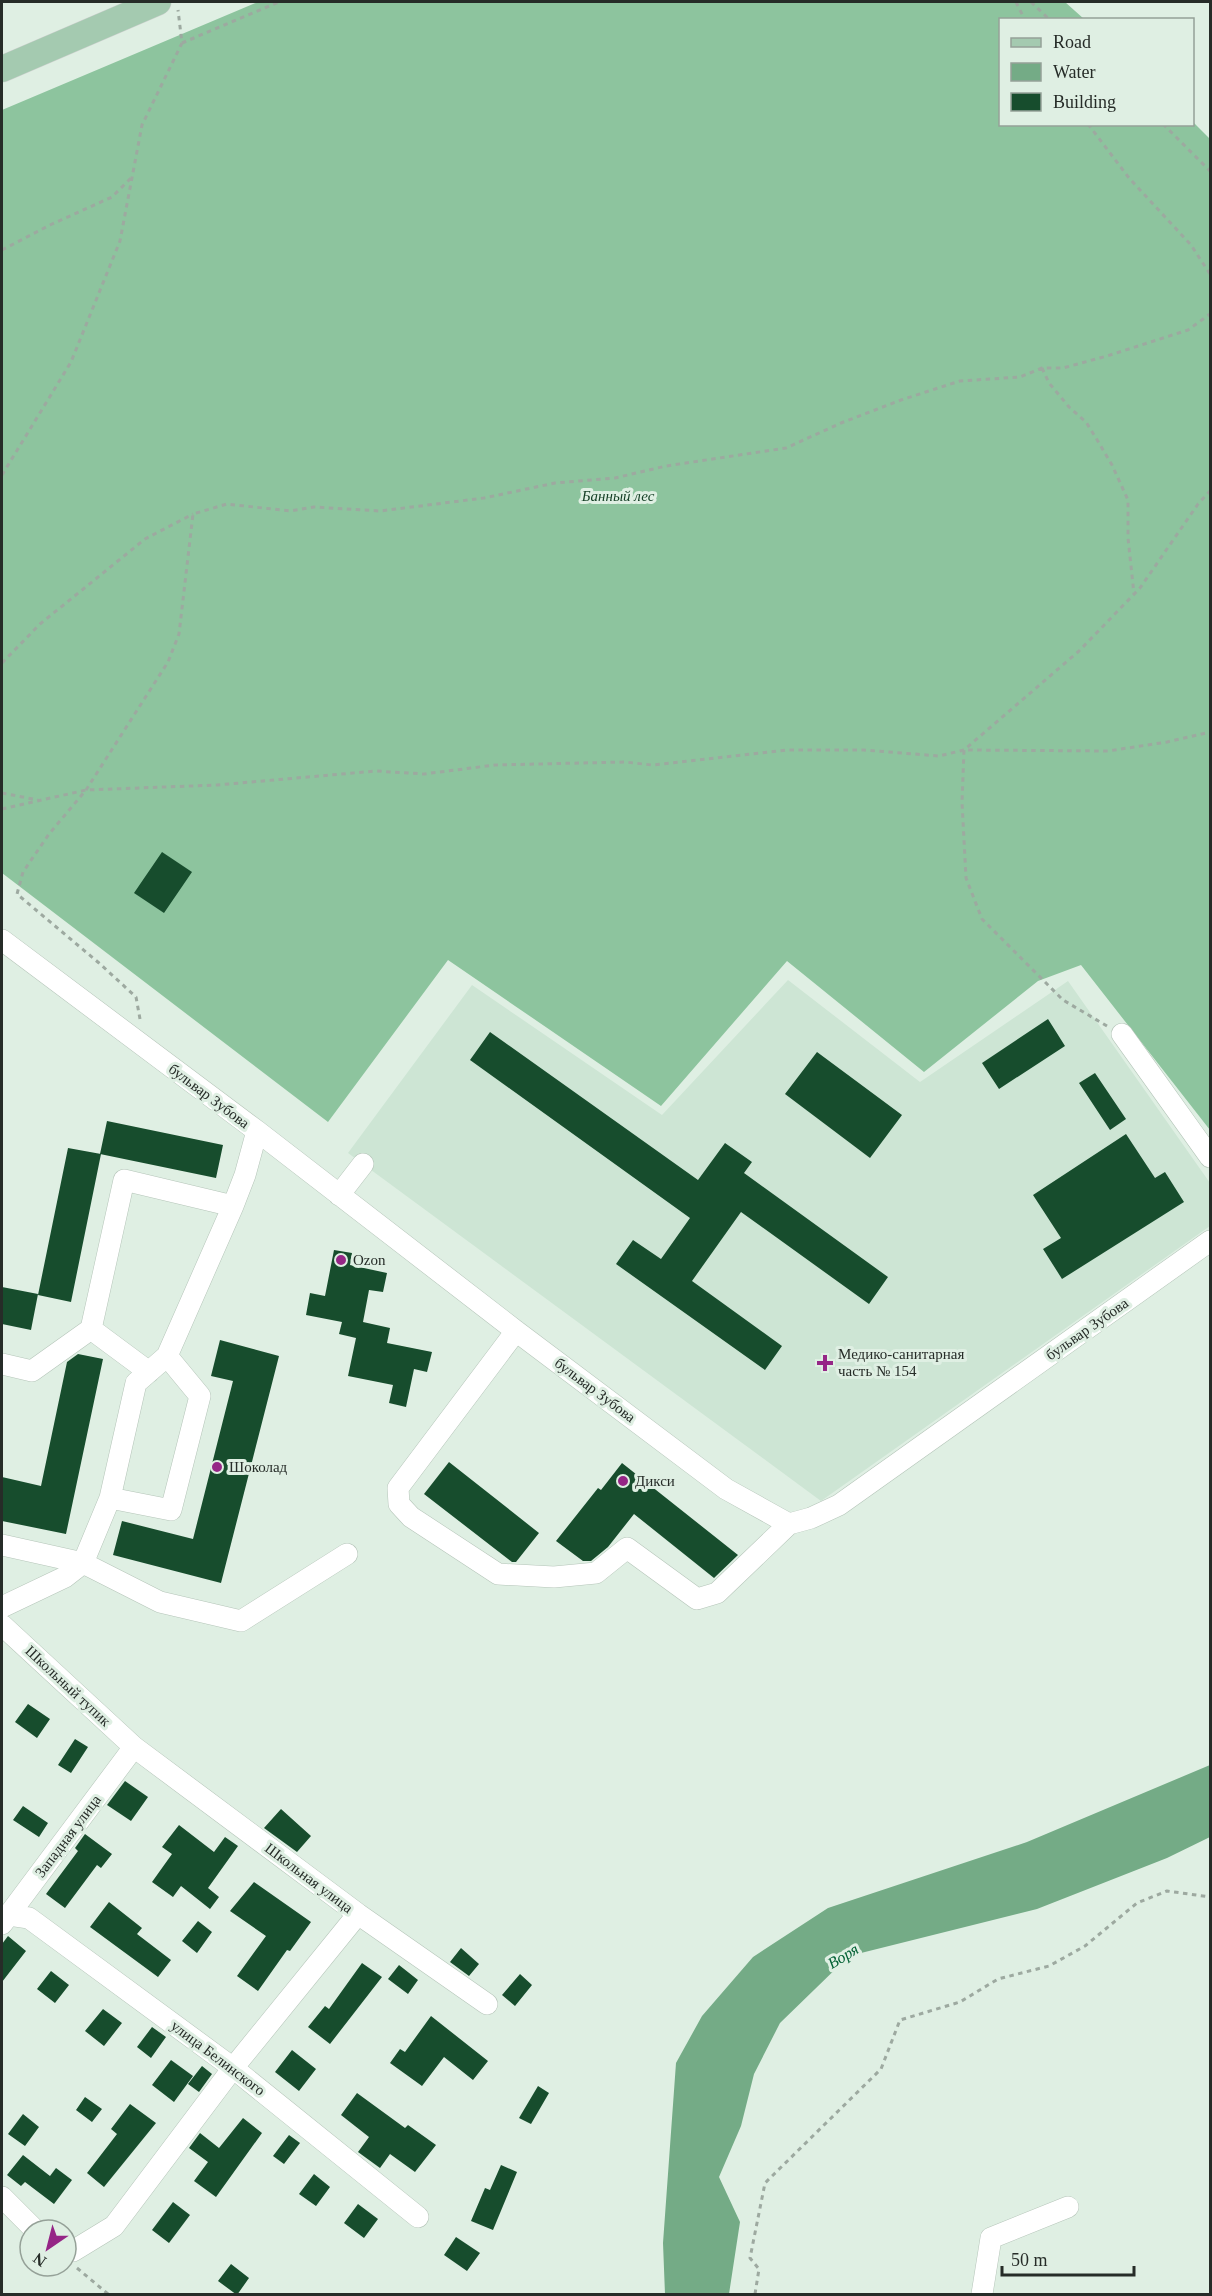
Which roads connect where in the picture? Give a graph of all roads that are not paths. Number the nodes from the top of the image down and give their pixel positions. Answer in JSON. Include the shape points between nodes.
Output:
{"nodes":[{"id":1,"x":158,"y":2,"type":"edge"},
{"id":2,"x":2,"y":69,"type":"edge"},
{"id":3,"x":2,"y":940,"type":"edge"},
{"id":4,"x":1122,"y":1034,"type":"road end"},
{"id":5,"x":257,"y":1131,"type":"junction"},
{"id":6,"x":1210,"y":1157,"type":"edge"},
{"id":7,"x":363,"y":1164,"type":"dead end"},
{"id":8,"x":339,"y":1195,"type":"junction"},
{"id":9,"x":233,"y":1206,"type":"junction"},
{"id":10,"x":1210,"y":1241,"type":"edge"},
{"id":11,"x":91,"y":1329,"type":"junction"},
{"id":12,"x":516,"y":1331,"type":"junction"},
{"id":13,"x":167,"y":1356,"type":"junction"},
{"id":14,"x":2,"y":1364,"type":"edge"},
{"id":15,"x":149,"y":1372,"type":"junction"},
{"id":16,"x":110,"y":1498,"type":"junction"},
{"id":17,"x":789,"y":1524,"type":"junction"},
{"id":18,"x":2,"y":1545,"type":"edge"},
{"id":19,"x":347,"y":1554,"type":"dead end"},
{"id":20,"x":83,"y":1563,"type":"junction"},
{"id":21,"x":2,"y":1606,"type":"edge"},
{"id":22,"x":2,"y":1625,"type":"edge"},
{"id":23,"x":134,"y":1747,"type":"junction"},
{"id":24,"x":358,"y":1914,"type":"junction"},
{"id":25,"x":5,"y":1920,"type":"edge"},
{"id":26,"x":487,"y":2004,"type":"dead end"},
{"id":27,"x":233,"y":2068,"type":"junction"},
{"id":28,"x":2,"y":2197,"type":"edge"},
{"id":29,"x":1068,"y":2207,"type":"dead end"},
{"id":30,"x":418,"y":2217,"type":"dead end"},
{"id":31,"x":23,"y":2218,"type":"edge"},
{"id":32,"x":78,"y":2250,"type":"edge"},
{"id":33,"x":982,"y":2295,"type":"edge"}],
"edges":[{"from":1,"to":2,"type":"main road"},
{"from":3,"to":5,"type":"street","name":"бульвар Зубова"},
{"from":4,"to":6,"type":"street"},
{"from":5,"to":8,"type":"street","name":"бульвар Зубова"},
{"from":5,"to":9,"type":"street"},
{"from":7,"to":8,"type":"street"},
{"from":8,"to":12,"type":"street","name":"бульвар Зубова"},
{"from":9,"to":11,"type":"street","via":[[124,1180]]},
{"from":9,"to":13,"type":"street"},
{"from":10,"to":17,"type":"street","name":"бульвар Зубова","via":[[839,1505]]},
{"from":11,"to":14,"type":"street","via":[[32,1371]]},
{"from":11,"to":15,"type":"street"},
{"from":12,"to":17,"type":"street","name":"бульвар Зубова","via":[[726,1489]]},
{"from":12,"to":17,"type":"street","via":[[398,1488],[399,1504],[411,1517],[498,1574],[554,1577],[596,1573],[627,1548],[697,1599],[717,1593]]},
{"from":13,"to":15,"type":"street"},
{"from":13,"to":16,"type":"street","via":[[200,1396],[171,1510]]},
{"from":15,"to":16,"type":"street","via":[[136,1383]]},
{"from":16,"to":20,"type":"street"},
{"from":18,"to":20,"type":"street"},
{"from":19,"to":20,"type":"street","via":[[242,1621],[160,1602]]},
{"from":20,"to":21,"type":"street","via":[[65,1577]]},
{"from":22,"to":23,"type":"street","name":"Школьный тупик"},
{"from":23,"to":24,"type":"street","name":"Школьная улица"},
{"from":23,"to":25,"type":"street","name":"Западная улица"},
{"from":24,"to":26,"type":"street","name":"Школьная улица"},
{"from":24,"to":27,"type":"street"},
{"from":25,"to":27,"type":"street","name":"улица Белинского","via":[[29,1918]]},
{"from":27,"to":30,"type":"street","name":"улица Белинского"},
{"from":27,"to":32,"type":"street","via":[[114,2226]]},
{"from":28,"to":31,"type":"street"},
{"from":29,"to":33,"type":"street","via":[[991,2238]]}]}
